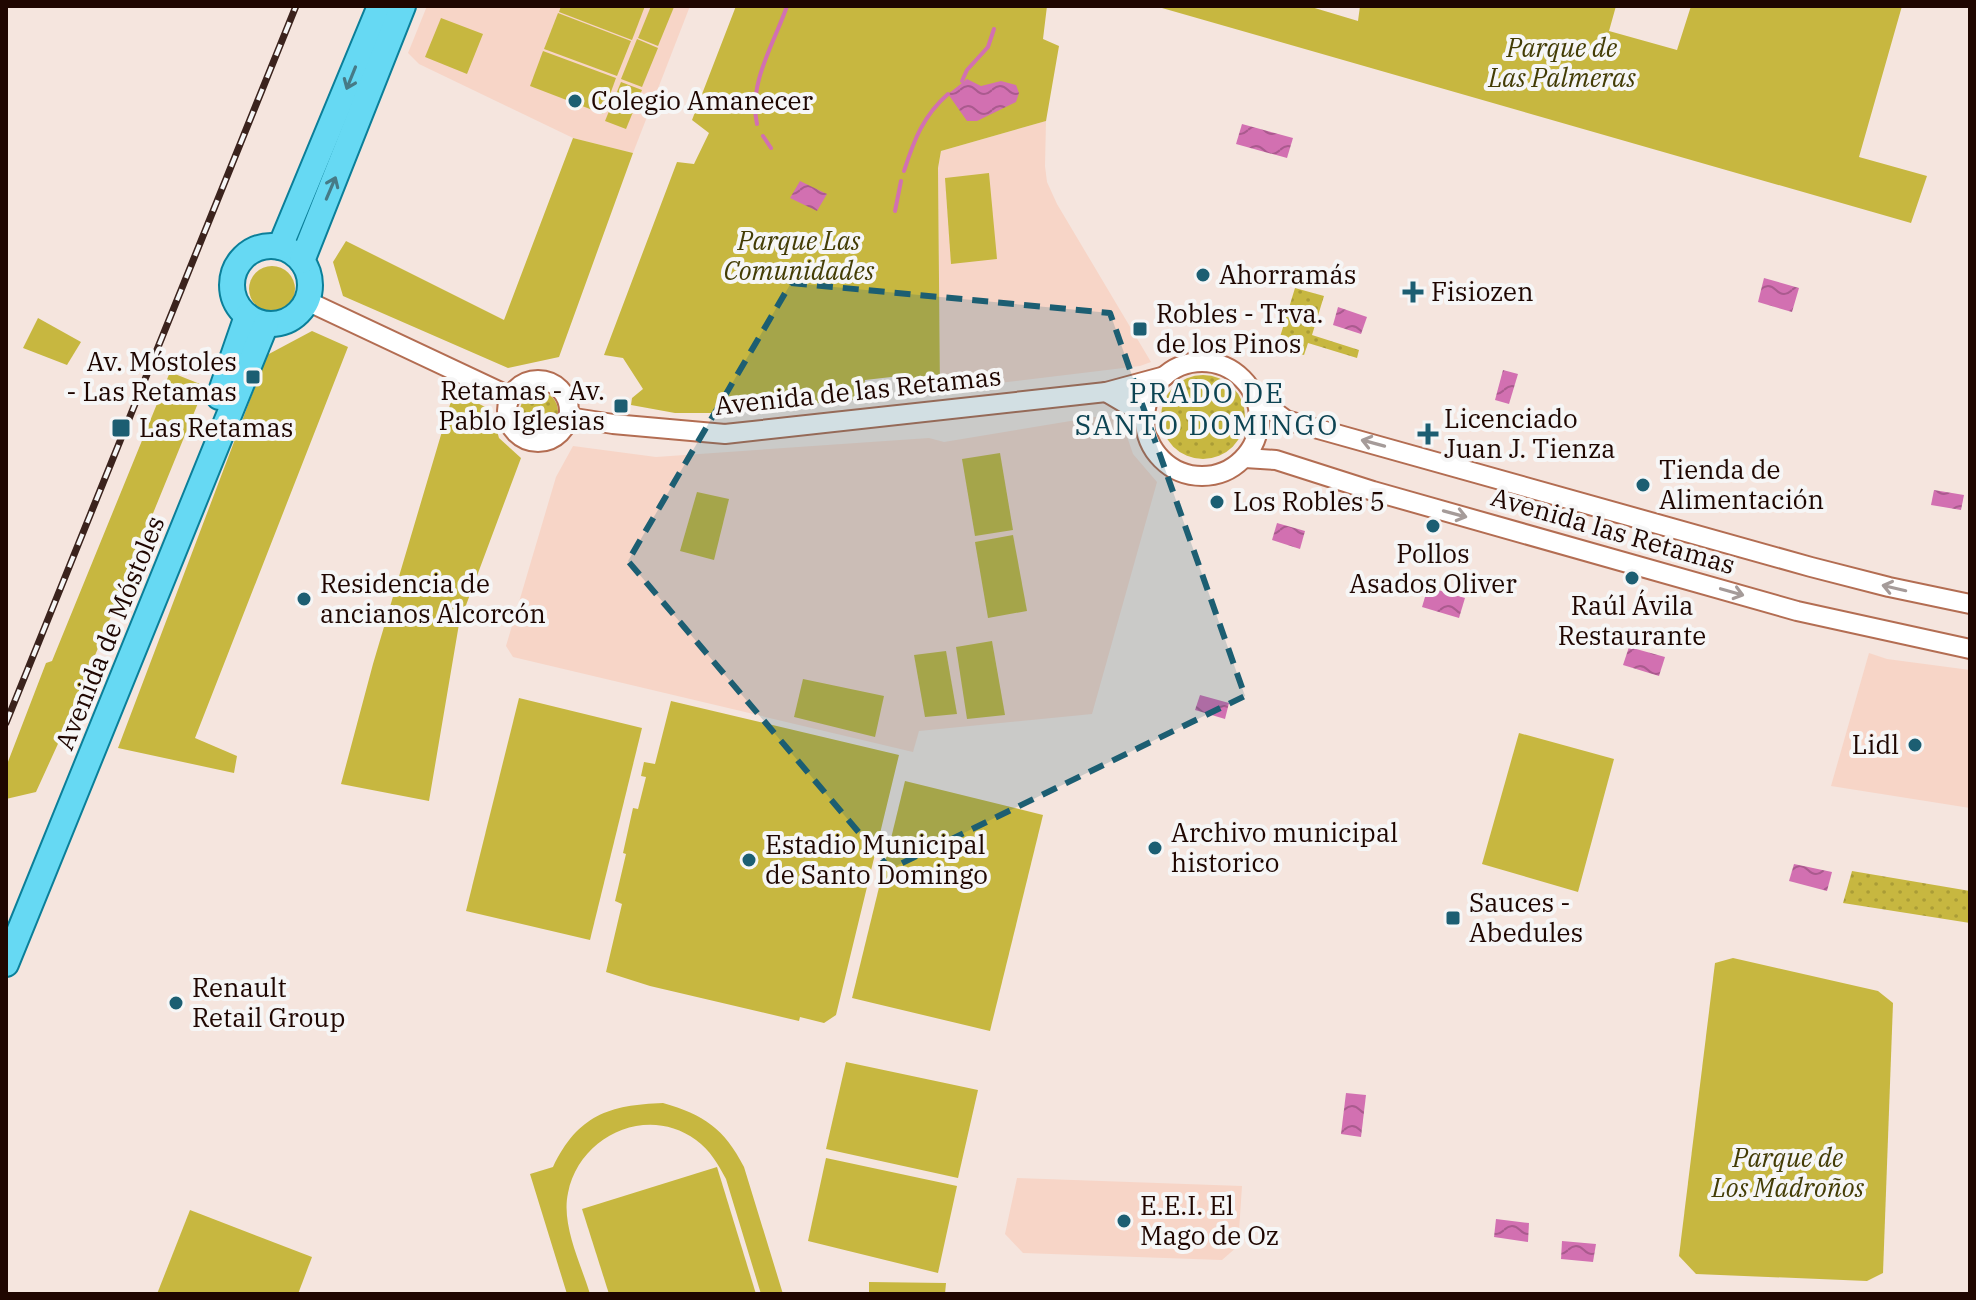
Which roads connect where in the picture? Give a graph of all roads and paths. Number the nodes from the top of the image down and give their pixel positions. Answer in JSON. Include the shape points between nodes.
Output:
{"nodes":[{"id":1,"x":380,"y":6,"type":"edge"},
{"id":2,"x":403,"y":6,"type":"edge"},
{"id":3,"x":280,"y":247,"type":"junction"},
{"id":4,"x":302,"y":261,"type":"junction"},
{"id":5,"x":307,"y":301,"type":"junction"},
{"id":6,"x":257,"y":320,"type":"junction"},
{"id":7,"x":1165,"y":376,"type":"junction"},
{"id":8,"x":1106,"y":392,"type":"junction"},
{"id":9,"x":511,"y":397,"type":"junction"},
{"id":10,"x":1256,"y":398,"type":"junction"},
{"id":11,"x":1145,"y":415,"type":"junction"},
{"id":12,"x":568,"y":417,"type":"junction"},
{"id":13,"x":1245,"y":458,"type":"junction"},
{"id":14,"x":1970,"y":604,"type":"edge"},
{"id":15,"x":1970,"y":649,"type":"edge"},
{"id":16,"x":6,"y":922,"type":"edge"},
{"id":17,"x":6,"y":964,"type":"edge"}],
"edges":[{"from":1,"to":3,"type":"main road","one_way":true},
{"from":4,"to":2,"type":"main road","one_way":true},
{"from":3,"to":4,"type":"main road"},
{"from":3,"to":6,"type":"main road","via":[[259,248],[236,268],[233,294],[238,306]]},
{"from":4,"to":5,"type":"main road","via":[[310,280]]},
{"from":5,"to":6,"type":"main road","via":[[279,324]]},
{"from":5,"to":9,"type":"street"},
{"from":6,"to":16,"type":"main road","name":"Avenida de Móstoles","via":[[229,374]]},
{"from":6,"to":17,"type":"main road","name":"Avenida de Móstoles"},
{"from":7,"to":8,"type":"street","name":"Avenida de las Retamas"},
{"from":7,"to":10,"type":"street","via":[[1190,363],[1224,366],[1247,382]]},
{"from":7,"to":11,"type":"street","via":[[1148,400]]},
{"from":8,"to":11,"type":"street"},
{"from":8,"to":12,"type":"street","name":"Avenida de las Retamas","via":[[725,434]]},
{"from":9,"to":12,"type":"street","via":[[525,383],[545,381],[565,395]]},
{"from":9,"to":12,"type":"street","via":[[510,424],[532,441],[556,435]]},
{"from":10,"to":13,"type":"street","via":[[1259,430]]},
{"from":14,"to":10,"type":"street","name":"Avenida las Retamas","one_way":true,"via":[[1811,567],[1286,420]]},
{"from":11,"to":13,"type":"street","via":[[1155,452],[1185,474],[1217,475]]},
{"from":13,"to":15,"type":"street","name":"Avenida las Retamas","one_way":true,"via":[[1276,460],[1797,611]]}]}
